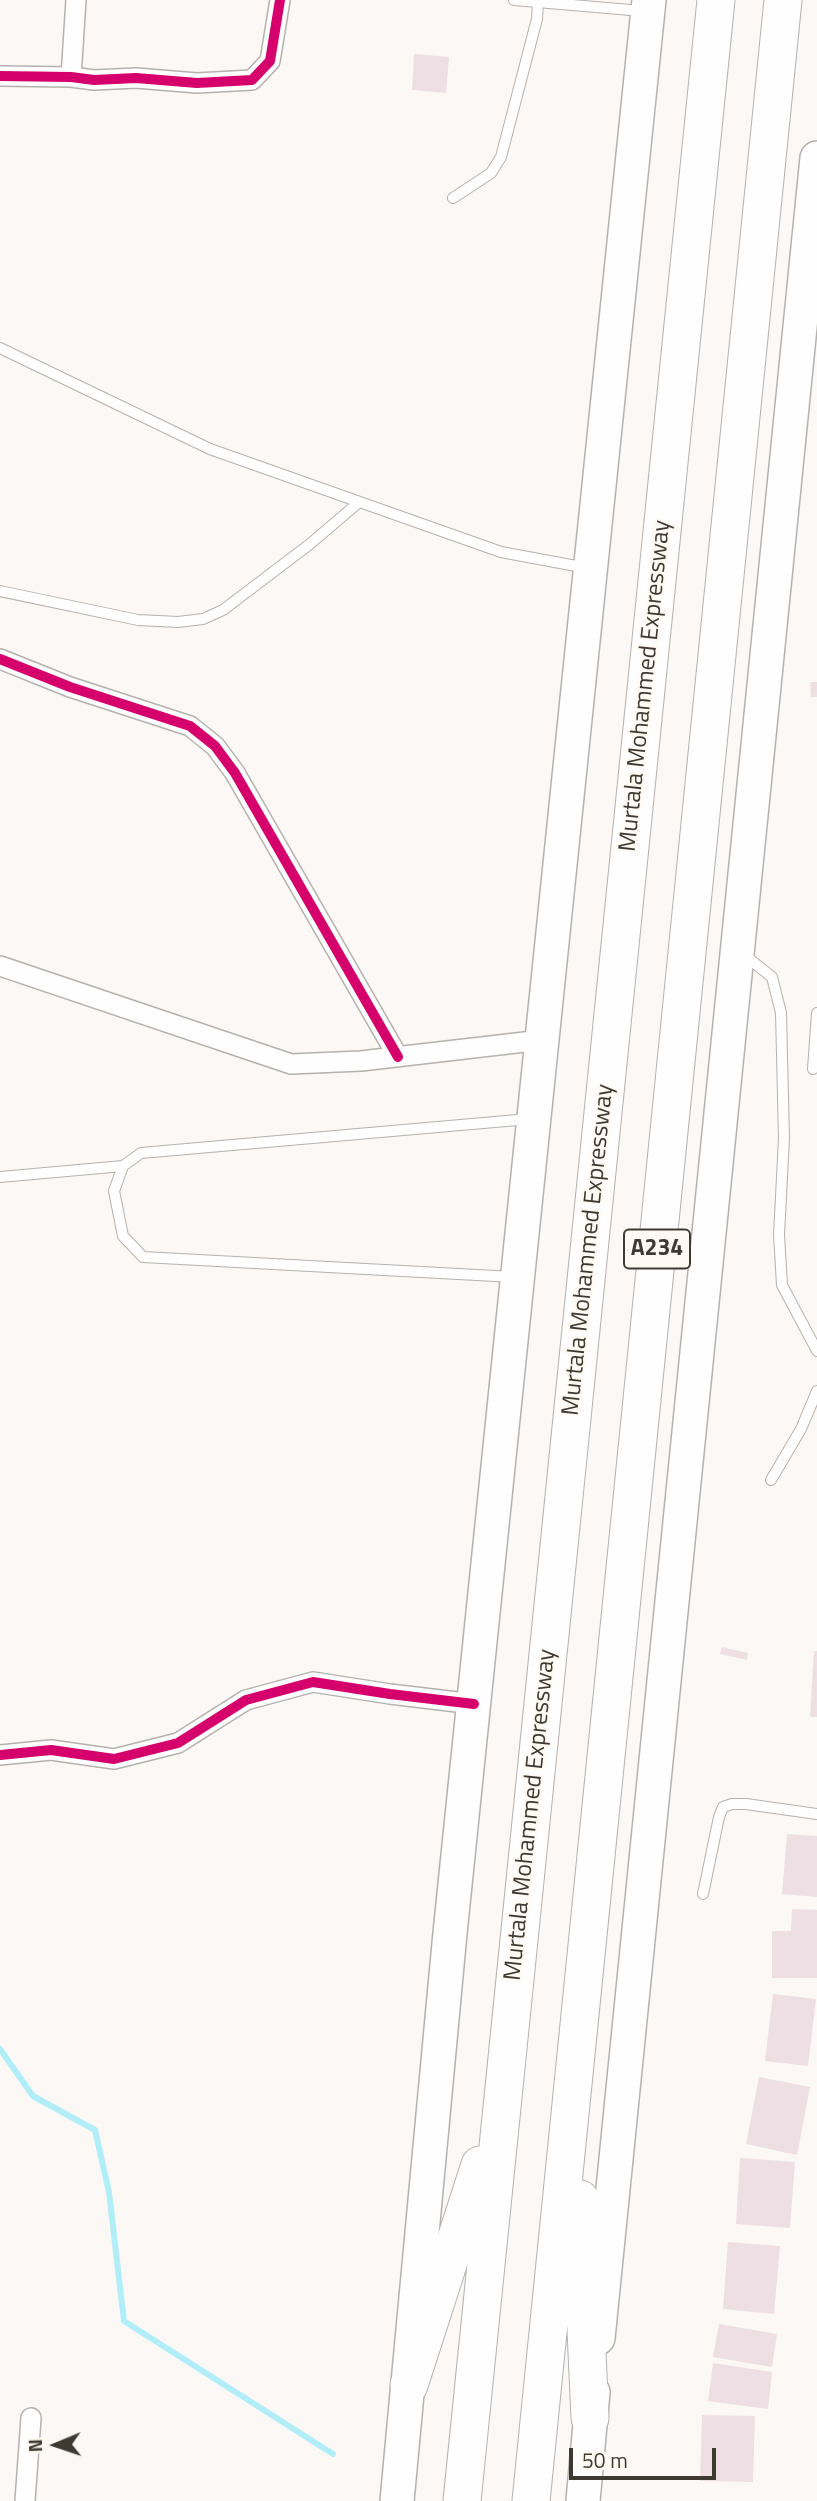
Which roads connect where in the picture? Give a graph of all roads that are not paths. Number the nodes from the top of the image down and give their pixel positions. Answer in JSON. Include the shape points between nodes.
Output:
{"nodes":[{"id":1,"x":76,"y":0,"type":"edge"},
{"id":2,"x":280,"y":0,"type":"edge"},
{"id":3,"x":514,"y":0,"type":"edge"},
{"id":4,"x":716,"y":0,"type":"edge"},
{"id":5,"x":783,"y":0,"type":"edge"},
{"id":6,"x":539,"y":2,"type":"edge"},
{"id":7,"x":649,"y":6,"type":"edge"},
{"id":8,"x":0,"y":76,"type":"edge"},
{"id":9,"x":71,"y":77,"type":"junction"},
{"id":10,"x":817,"y":158,"type":"edge"},
{"id":11,"x":453,"y":198,"type":"dead end"},
{"id":12,"x":0,"y":348,"type":"edge"},
{"id":13,"x":358,"y":503,"type":"junction"},
{"id":14,"x":591,"y":568,"type":"junction"},
{"id":15,"x":0,"y":591,"type":"edge"},
{"id":16,"x":0,"y":659,"type":"edge"},
{"id":17,"x":738,"y":949,"type":"junction"},
{"id":18,"x":0,"y":966,"type":"edge"},
{"id":19,"x":817,"y":1013,"type":"edge"},
{"id":20,"x":542,"y":1040,"type":"junction"},
{"id":21,"x":398,"y":1057,"type":"junction"},
{"id":22,"x":813,"y":1069,"type":"dead end"},
{"id":23,"x":534,"y":1119,"type":"junction"},
{"id":24,"x":123,"y":1166,"type":"junction"},
{"id":25,"x":0,"y":1177,"type":"edge"},
{"id":26,"x":517,"y":1277,"type":"junction"},
{"id":27,"x":817,"y":1351,"type":"edge"},
{"id":28,"x":817,"y":1391,"type":"edge"},
{"id":29,"x":771,"y":1480,"type":"dead end"},
{"id":30,"x":474,"y":1704,"type":"junction"},
{"id":31,"x":0,"y":1755,"type":"edge"},
{"id":32,"x":817,"y":1814,"type":"edge"},
{"id":33,"x":703,"y":1894,"type":"dead end"},
{"id":34,"x":574,"y":2076,"type":"junction"},
{"id":35,"x":503,"y":2094,"type":"junction"},
{"id":36,"x":409,"y":2385,"type":"junction"},
{"id":37,"x":31,"y":2418,"type":"dead end"},
{"id":38,"x":590,"y":2418,"type":"junction"},
{"id":39,"x":25,"y":2501,"type":"edge"},
{"id":40,"x":397,"y":2501,"type":"edge"},
{"id":41,"x":462,"y":2501,"type":"edge"},
{"id":42,"x":531,"y":2501,"type":"edge"},
{"id":43,"x":583,"y":2501,"type":"edge"}],
"edges":[{"from":1,"to":9,"type":"street"},
{"from":2,"to":9,"type":"street","via":[[270,61],[252,80],[197,83]]},
{"from":3,"to":6,"type":"lane"},
{"from":4,"to":35,"type":"highway","name":"Murtala Mohammed Expressway","number":"A234"},
{"from":5,"to":34,"type":"highway","number":"A234"},
{"from":6,"to":7,"type":"lane"},
{"from":6,"to":11,"type":"lane","via":[[501,157],[491,173]]},
{"from":7,"to":14,"type":"highway"},
{"from":8,"to":9,"type":"street"},
{"from":10,"to":17,"type":"highway"},
{"from":12,"to":13,"type":"lane","via":[[210,449]]},
{"from":13,"to":14,"type":"lane","via":[[501,552]]},
{"from":13,"to":15,"type":"lane","via":[[223,610],[203,619],[138,620]]},
{"from":14,"to":20,"type":"highway"},
{"from":16,"to":21,"type":"street","via":[[190,726],[215,746],[235,773]]},
{"from":17,"to":27,"type":"lane","via":[[772,977],[781,1013],[782,1284]]},
{"from":17,"to":38,"type":"highway"},
{"from":18,"to":21,"type":"street","via":[[291,1064]]},
{"from":19,"to":22,"type":"lane"},
{"from":20,"to":21,"type":"street"},
{"from":20,"to":23,"type":"highway"},
{"from":23,"to":24,"type":"lane","via":[[141,1153]]},
{"from":23,"to":26,"type":"highway"},
{"from":24,"to":25,"type":"lane"},
{"from":24,"to":26,"type":"lane","via":[[114,1191],[120,1223],[123,1236],[143,1257]]},
{"from":26,"to":30,"type":"highway"},
{"from":28,"to":29,"type":"lane"},
{"from":30,"to":31,"type":"street","via":[[313,1682],[246,1700],[178,1743],[114,1759],[51,1750]]},
{"from":30,"to":36,"type":"highway"},
{"from":32,"to":33,"type":"lane","via":[[746,1804],[723,1807]]},
{"from":34,"to":38,"type":"highway"},
{"from":34,"to":42,"type":"highway","number":"A234"},
{"from":35,"to":36,"type":"highway"},
{"from":35,"to":41,"type":"highway","name":"Murtala Mohammed Expressway","number":"A234"},
{"from":36,"to":40,"type":"highway"},
{"from":37,"to":39,"type":"street"},
{"from":38,"to":43,"type":"highway"}]}
